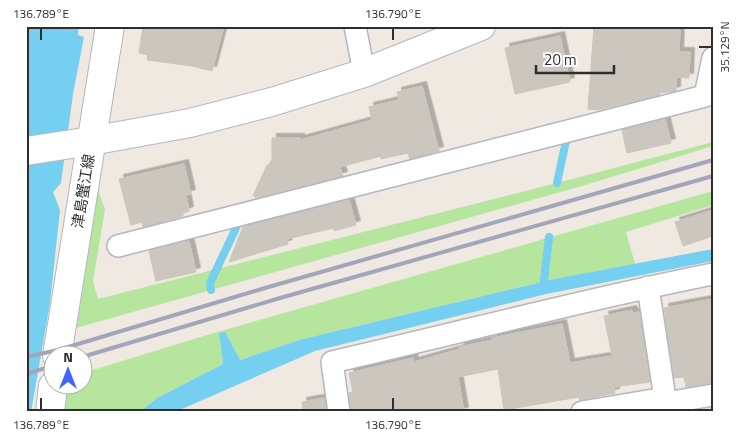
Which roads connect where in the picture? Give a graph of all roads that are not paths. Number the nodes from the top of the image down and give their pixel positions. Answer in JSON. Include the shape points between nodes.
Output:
{"nodes":[{"id":1,"x":110,"y":26,"type":"edge"},
{"id":2,"x":355,"y":26,"type":"edge"},
{"id":3,"x":481,"y":26,"type":"edge"},
{"id":4,"x":713,"y":58,"type":"edge"},
{"id":5,"x":364,"y":73,"type":"junction"},
{"id":6,"x":81,"y":142,"type":"junction"},
{"id":7,"x":26,"y":151,"type":"edge"},
{"id":8,"x":118,"y":246,"type":"dead end"},
{"id":9,"x":713,"y":274,"type":"edge"},
{"id":10,"x":648,"y":287,"type":"junction"},
{"id":11,"x":58,"y":346,"type":"edge"},
{"id":12,"x":713,"y":395,"type":"edge"},
{"id":13,"x":52,"y":396,"type":"edge"},
{"id":14,"x":666,"y":404,"type":"edge"},
{"id":15,"x":50,"y":412,"type":"edge"},
{"id":16,"x":339,"y":412,"type":"edge"},
{"id":17,"x":582,"y":412,"type":"edge"}],
"edges":[{"from":1,"to":6,"type":"street","name":"津島蟹江線"},
{"from":2,"to":5,"type":"street"},
{"from":3,"to":5,"type":"street"},
{"from":4,"to":8,"type":"street","via":[[705,96]]},
{"from":5,"to":6,"type":"street","via":[[190,123]]},
{"from":6,"to":7,"type":"street"},
{"from":6,"to":11,"type":"street","name":"津島蟹江線"},
{"from":9,"to":10,"type":"street"},
{"from":10,"to":14,"type":"street"},
{"from":10,"to":16,"type":"street","via":[[332,362]]},
{"from":12,"to":14,"type":"street"},
{"from":13,"to":15,"type":"street"},
{"from":14,"to":17,"type":"street"}]}
